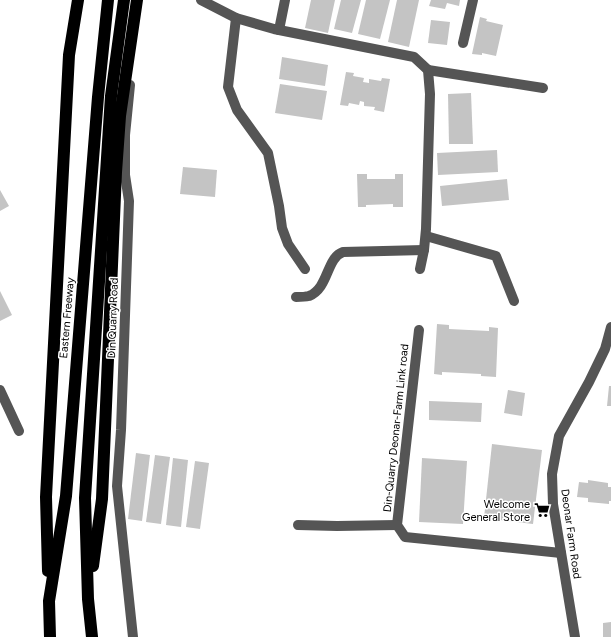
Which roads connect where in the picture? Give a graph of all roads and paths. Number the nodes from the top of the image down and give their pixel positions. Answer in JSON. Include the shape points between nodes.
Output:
{"nodes":[{"id":1,"x":78,"y":0,"type":"edge"},
{"id":2,"x":108,"y":0,"type":"edge"},
{"id":3,"x":124,"y":0,"type":"edge"},
{"id":4,"x":137,"y":0,"type":"edge"},
{"id":5,"x":142,"y":0,"type":"edge"},
{"id":6,"x":201,"y":0,"type":"edge"},
{"id":7,"x":285,"y":0,"type":"edge"},
{"id":8,"x":473,"y":0,"type":"edge"},
{"id":9,"x":236,"y":18,"type":"junction"},
{"id":10,"x":279,"y":30,"type":"junction"},
{"id":11,"x":463,"y":43,"type":"dead end"},
{"id":12,"x":428,"y":70,"type":"junction"},
{"id":13,"x":543,"y":88,"type":"dead end"},
{"id":14,"x":426,"y":236,"type":"junction"},
{"id":15,"x":424,"y":250,"type":"junction"},
{"id":16,"x":305,"y":269,"type":"dead end"},
{"id":17,"x":420,"y":269,"type":"dead end"},
{"id":18,"x":296,"y":297,"type":"dead end"},
{"id":19,"x":514,"y":301,"type":"dead end"},
{"id":20,"x":611,"y":327,"type":"edge"},
{"id":21,"x":419,"y":330,"type":"dead end"},
{"id":22,"x":0,"y":390,"type":"edge"},
{"id":23,"x":19,"y":432,"type":"dead end"},
{"id":24,"x":298,"y":524,"type":"dead end"},
{"id":25,"x":397,"y":524,"type":"junction"},
{"id":26,"x":561,"y":553,"type":"junction"},
{"id":27,"x":88,"y":599,"type":"junction"},
{"id":28,"x":48,"y":600,"type":"junction"},
{"id":29,"x":50,"y":637,"type":"edge"},
{"id":30,"x":92,"y":637,"type":"edge"},
{"id":31,"x":133,"y":637,"type":"edge"},
{"id":32,"x":575,"y":637,"type":"edge"}],
"edges":[{"from":1,"to":28,"type":"highway","via":[[69,55],[46,497]]},
{"from":2,"to":28,"type":"highway","name":"Eastern Freeway","via":[[66,496]]},
{"from":3,"to":27,"type":"highway","via":[[111,96],[85,498]]},
{"from":4,"to":27,"type":"highway","via":[[120,116],[102,499]]},
{"from":5,"to":31,"type":"street","name":"Din Quarry Road","via":[[136,30],[125,134],[125,175],[129,201],[117,486]]},
{"from":6,"to":9,"type":"street"},
{"from":7,"to":10,"type":"street"},
{"from":8,"to":11,"type":"street"},
{"from":9,"to":10,"type":"street"},
{"from":9,"to":16,"type":"street","via":[[228,87],[237,110],[268,153],[282,228],[288,244]]},
{"from":10,"to":12,"type":"street","via":[[414,57]]},
{"from":12,"to":13,"type":"street"},
{"from":12,"to":14,"type":"street","via":[[430,94]]},
{"from":14,"to":15,"type":"street"},
{"from":14,"to":19,"type":"street","via":[[496,256]]},
{"from":15,"to":17,"type":"street"},
{"from":15,"to":18,"type":"street","via":[[340,253],[319,289],[309,296]]},
{"from":20,"to":26,"type":"street","name":"Deonar Farm Road","via":[[605,349],[559,436],[552,474],[553,504]]},
{"from":21,"to":25,"type":"street","name":"Din-Quarry Deonar-Farm Link road"},
{"from":22,"to":23,"type":"street"},
{"from":24,"to":25,"type":"street"},
{"from":25,"to":26,"type":"street","name":"Din-Quarry Deonar-Farm Link road","via":[[405,538]]},
{"from":26,"to":32,"type":"street","name":"Deonar Farm Road"},
{"from":27,"to":30,"type":"highway"},
{"from":28,"to":29,"type":"highway","name":"Eastern Freeway"}]}
